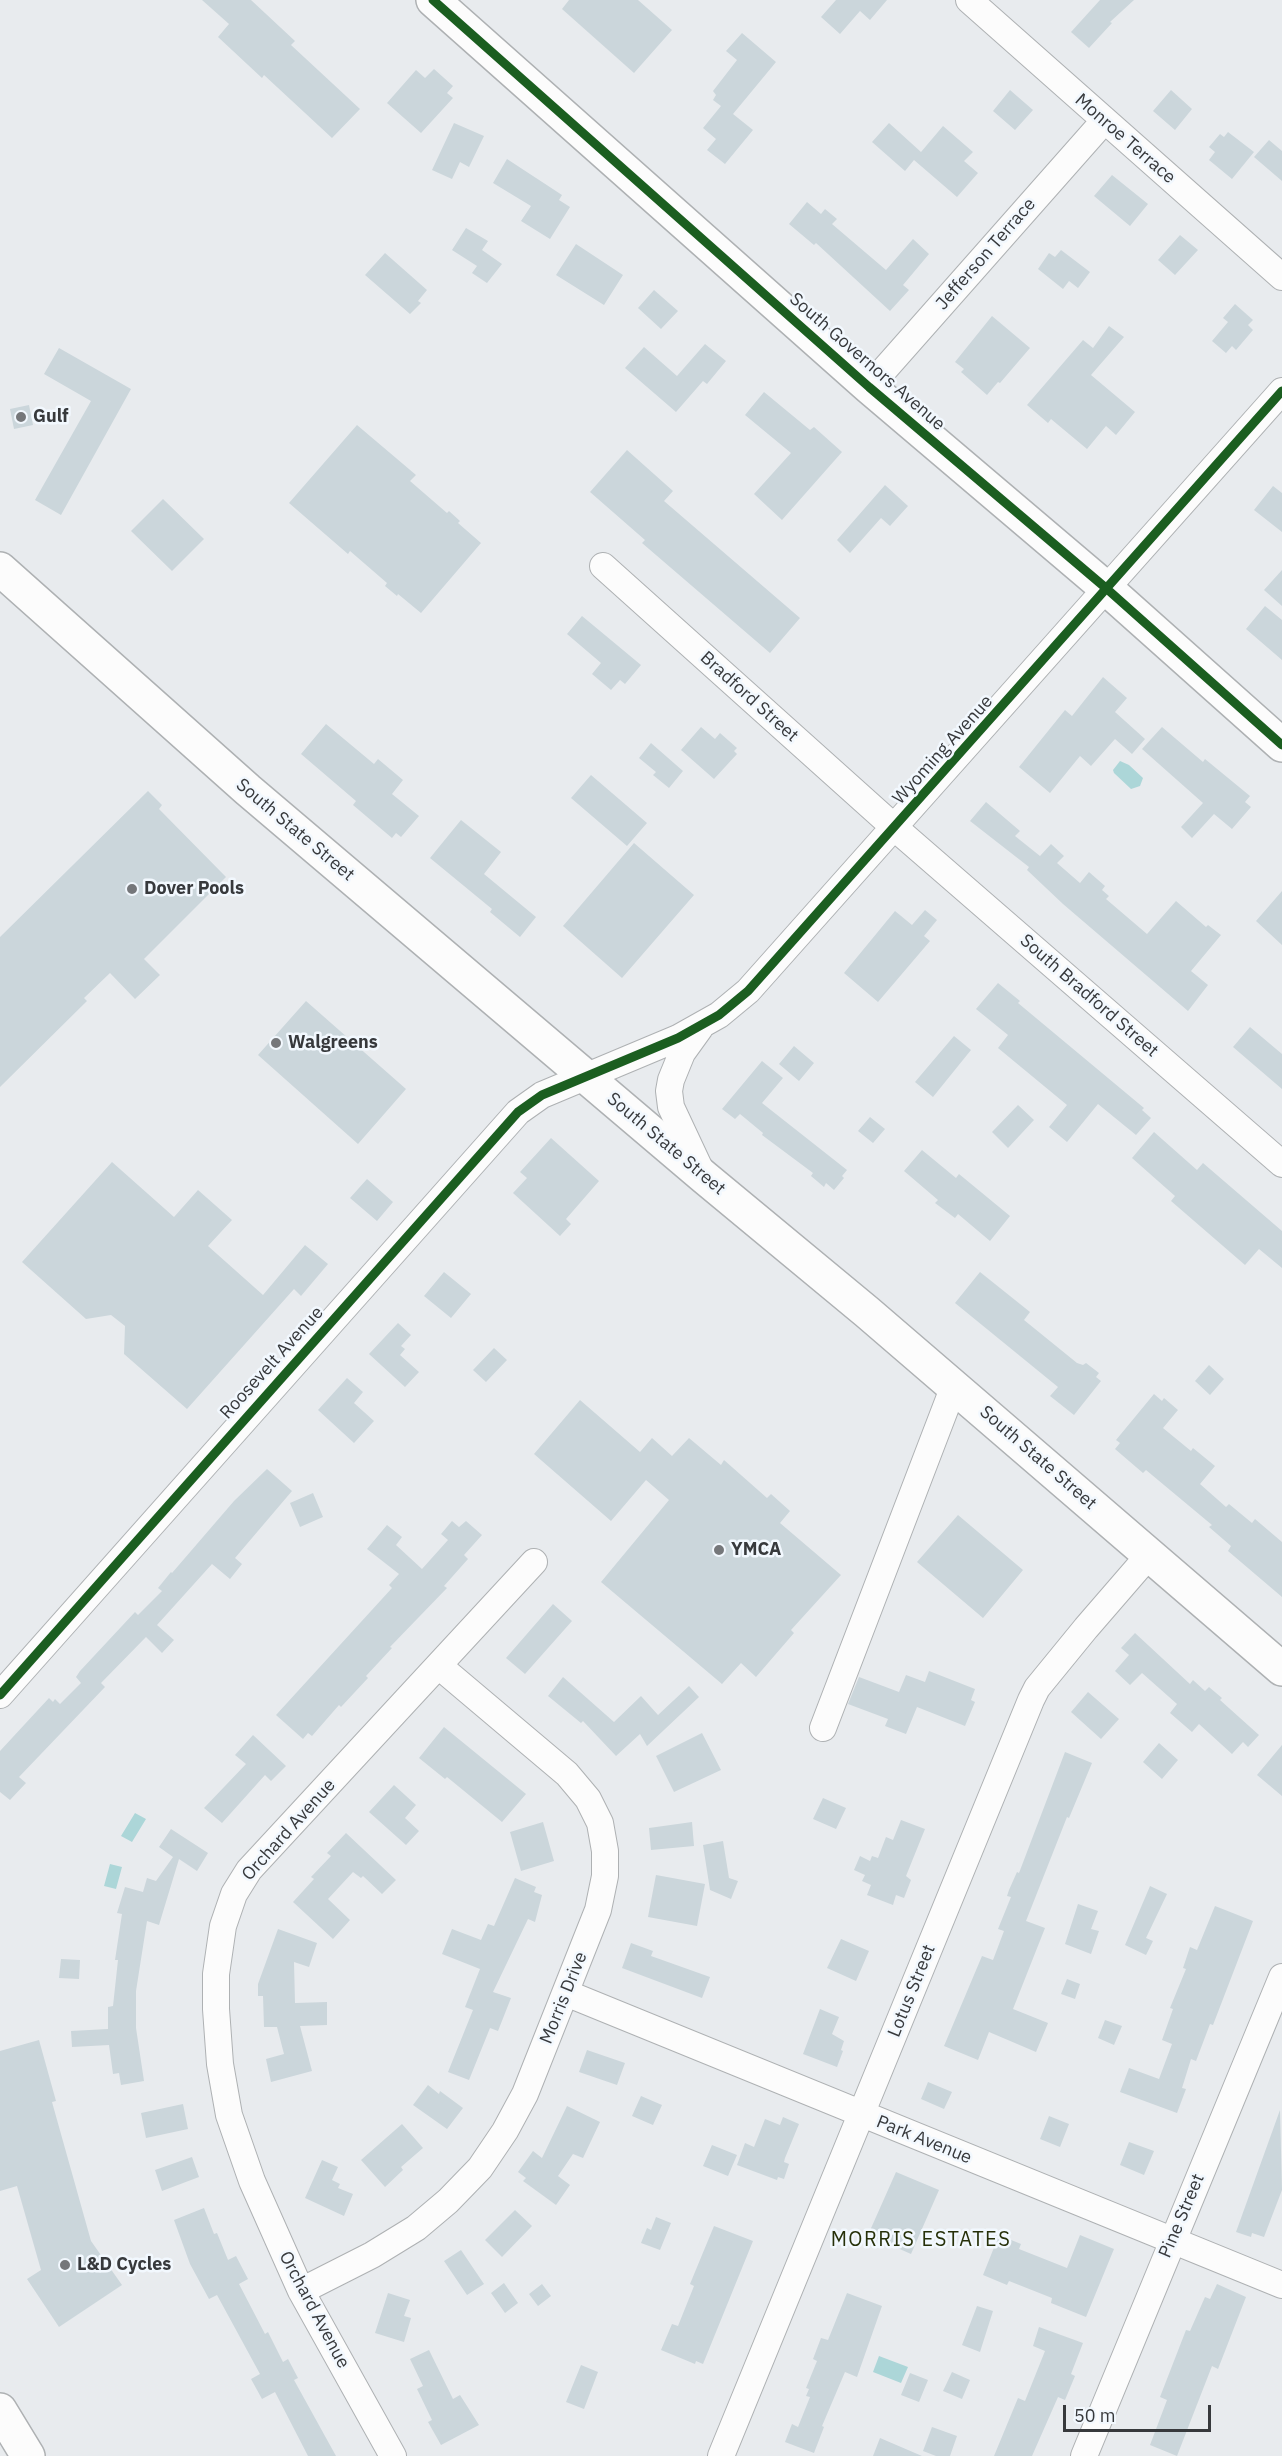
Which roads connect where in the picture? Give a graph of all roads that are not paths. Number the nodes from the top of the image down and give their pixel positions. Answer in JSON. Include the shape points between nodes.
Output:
{"nodes":[{"id":1,"x":433,"y":0,"type":"edge"},
{"id":2,"x":969,"y":0,"type":"edge"},
{"id":3,"x":1104,"y":120,"type":"junction"},
{"id":4,"x":1282,"y":277,"type":"edge"},
{"id":5,"x":869,"y":387,"type":"junction"},
{"id":6,"x":1282,"y":391,"type":"edge"},
{"id":7,"x":603,"y":566,"type":"dead end"},
{"id":8,"x":0,"y":568,"type":"edge"},
{"id":9,"x":1107,"y":589,"type":"junction"},
{"id":10,"x":1282,"y":745,"type":"edge"},
{"id":11,"x":895,"y":828,"type":"junction"},
{"id":12,"x":702,"y":1025,"type":"junction"},
{"id":13,"x":587,"y":1077,"type":"junction"},
{"id":14,"x":1282,"y":1164,"type":"edge"},
{"id":15,"x":704,"y":1176,"type":"junction"},
{"id":16,"x":954,"y":1386,"type":"junction"},
{"id":17,"x":1150,"y":1554,"type":"junction"},
{"id":18,"x":534,"y":1562,"type":"dead end"},
{"id":19,"x":438,"y":1666,"type":"junction"},
{"id":20,"x":1282,"y":1669,"type":"edge"},
{"id":21,"x":0,"y":1695,"type":"edge"},
{"id":22,"x":823,"y":1728,"type":"dead end"},
{"id":23,"x":1282,"y":1977,"type":"edge"},
{"id":24,"x":566,"y":1993,"type":"junction"},
{"id":25,"x":862,"y":2114,"type":"junction"},
{"id":26,"x":1172,"y":2241,"type":"junction"},
{"id":27,"x":1282,"y":2286,"type":"edge"},
{"id":28,"x":301,"y":2291,"type":"junction"},
{"id":29,"x":0,"y":2410,"type":"edge"},
{"id":30,"x":28,"y":2456,"type":"edge"},
{"id":31,"x":393,"y":2456,"type":"edge"},
{"id":32,"x":721,"y":2456,"type":"edge"},
{"id":33,"x":1084,"y":2456,"type":"edge"}],
"edges":[{"from":1,"to":5,"type":"main road","name":"South Governors Avenue"},
{"from":2,"to":3,"type":"street","name":"Monroe Terrace"},
{"from":3,"to":4,"type":"street","name":"Monroe Terrace"},
{"from":3,"to":5,"type":"street","name":"Jefferson Terrace"},
{"from":5,"to":9,"type":"main road","name":"South Governors Avenue"},
{"from":6,"to":9,"type":"street","name":"Wyoming Avenue"},
{"from":7,"to":11,"type":"street","name":"Bradford Street"},
{"from":8,"to":13,"type":"main road","name":"South State Street","via":[[248,790]]},
{"from":9,"to":10,"type":"main road","name":"South Governors Avenue"},
{"from":9,"to":11,"type":"street","name":"Wyoming Avenue"},
{"from":11,"to":12,"type":"street","name":"Wyoming Avenue","via":[[748,991]]},
{"from":11,"to":14,"type":"street","name":"South Bradford Street"},
{"from":12,"to":13,"type":"street","name":"Wyoming Avenue"},
{"from":12,"to":15,"type":"street","via":[[682,1053],[669,1091],[671,1107]]},
{"from":13,"to":15,"type":"main road","name":"South State Street"},
{"from":13,"to":21,"type":"street","name":"Roosevelt Avenue","via":[[542,1095],[518,1112]]},
{"from":15,"to":16,"type":"main road","name":"South State Street"},
{"from":16,"to":17,"type":"main road","name":"South State Street"},
{"from":16,"to":22,"type":"street"},
{"from":17,"to":20,"type":"main road","name":"South State Street"},
{"from":17,"to":25,"type":"street","name":"Lotus Street","via":[[1030,1700]]},
{"from":18,"to":19,"type":"street","name":"Orchard Avenue"},
{"from":19,"to":24,"type":"street","name":"Morris Drive","via":[[567,1774],[588,1798],[600,1823],[606,1876],[598,1910]]},
{"from":19,"to":28,"type":"street","name":"Orchard Avenue","via":[[249,1870],[234,1894],[223,1926],[216,2009],[229,2115],[252,2181]]},
{"from":23,"to":26,"type":"street","name":"Pine Street"},
{"from":24,"to":25,"type":"street","name":"Park Avenue"},
{"from":24,"to":28,"type":"street","name":"Morris Drive","via":[[525,2094],[480,2168],[416,2228]]},
{"from":25,"to":26,"type":"street","name":"Park Avenue"},
{"from":25,"to":32,"type":"street","name":"Lotus Street"},
{"from":26,"to":27,"type":"street","name":"Park Avenue"},
{"from":26,"to":33,"type":"street","name":"Pine Street"},
{"from":28,"to":31,"type":"street","name":"Orchard Avenue"},
{"from":29,"to":30,"type":"main road"}]}
